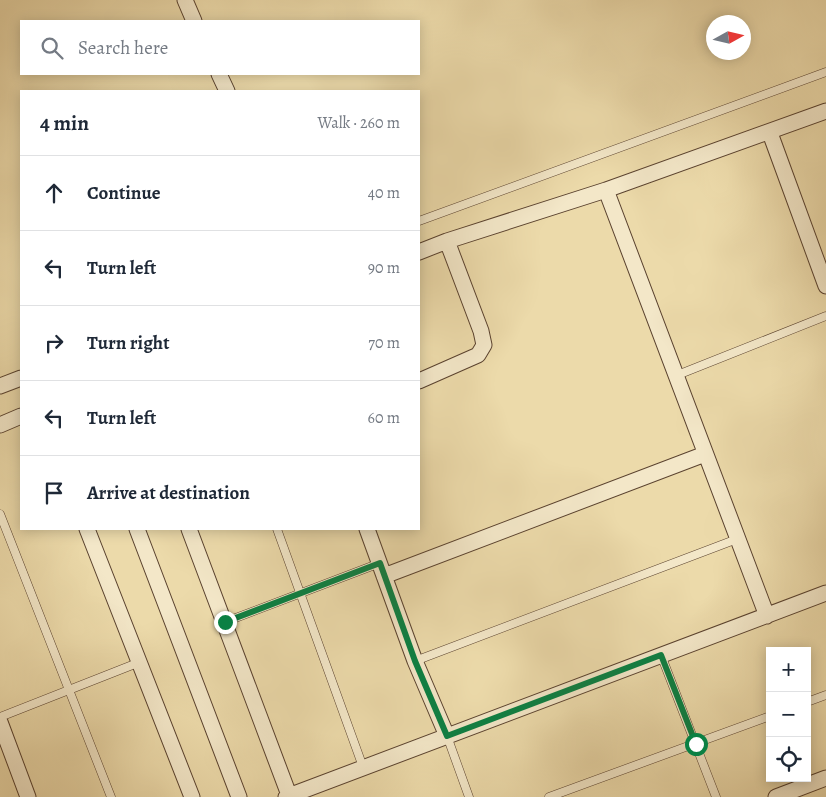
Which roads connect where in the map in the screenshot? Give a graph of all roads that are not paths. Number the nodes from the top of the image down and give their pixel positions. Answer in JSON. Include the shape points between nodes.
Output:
{"nodes":[{"id":1,"x":185,"y":0,"type":"edge"},
{"id":2,"x":194,"y":20,"type":"edge"},
{"id":3,"x":826,"y":72,"type":"edge"},
{"id":4,"x":219,"y":75,"type":"edge"},
{"id":5,"x":227,"y":90,"type":"edge"},
{"id":6,"x":826,"y":111,"type":"edge"},
{"id":7,"x":770,"y":132,"type":"junction"},
{"id":8,"x":606,"y":190,"type":"junction"},
{"id":9,"x":420,"y":221,"type":"edge"},
{"id":10,"x":447,"y":240,"type":"junction"},
{"id":11,"x":420,"y":252,"type":"edge"},
{"id":12,"x":826,"y":286,"type":"edge"},
{"id":13,"x":826,"y":316,"type":"edge"},
{"id":14,"x":676,"y":376,"type":"junction"},
{"id":15,"x":20,"y":378,"type":"edge"},
{"id":16,"x":420,"y":381,"type":"edge"},
{"id":17,"x":0,"y":386,"type":"edge"},
{"id":18,"x":20,"y":416,"type":"edge"},
{"id":19,"x":0,"y":425,"type":"edge"},
{"id":20,"x":705,"y":454,"type":"junction"},
{"id":21,"x":0,"y":514,"type":"edge"},
{"id":22,"x":87,"y":530,"type":"edge"},
{"id":23,"x":137,"y":530,"type":"edge"},
{"id":24,"x":189,"y":530,"type":"edge"},
{"id":25,"x":277,"y":530,"type":"edge"},
{"id":26,"x":367,"y":530,"type":"edge"},
{"id":27,"x":737,"y":539,"type":"junction"},
{"id":28,"x":382,"y":569,"type":"junction"},
{"id":29,"x":301,"y":592,"type":"junction"},
{"id":30,"x":826,"y":593,"type":"edge"},
{"id":31,"x":767,"y":616,"type":"junction"},
{"id":32,"x":225,"y":622,"type":"junction"},
{"id":33,"x":661,"y":655,"type":"junction"},
{"id":34,"x":415,"y":661,"type":"junction"},
{"id":35,"x":140,"y":662,"type":"junction"},
{"id":36,"x":69,"y":690,"type":"junction"},
{"id":37,"x":826,"y":695,"type":"edge"},
{"id":38,"x":811,"y":701,"type":"edge"},
{"id":39,"x":0,"y":717,"type":"edge"},
{"id":40,"x":766,"y":718,"type":"edge"},
{"id":41,"x":0,"y":722,"type":"edge"},
{"id":42,"x":447,"y":736,"type":"junction"},
{"id":43,"x":696,"y":744,"type":"junction"},
{"id":44,"x":364,"y":768,"type":"junction"},
{"id":45,"x":826,"y":778,"type":"edge"},
{"id":46,"x":794,"y":794,"type":"edge"},
{"id":47,"x":288,"y":796,"type":"edge"},
{"id":48,"x":28,"y":797,"type":"edge"},
{"id":49,"x":111,"y":797,"type":"edge"},
{"id":50,"x":192,"y":797,"type":"edge"},
{"id":51,"x":239,"y":797,"type":"edge"},
{"id":52,"x":469,"y":797,"type":"edge"},
{"id":53,"x":549,"y":797,"type":"edge"},
{"id":54,"x":716,"y":797,"type":"edge"},
{"id":55,"x":776,"y":797,"type":"edge"}],
"edges":[{"from":1,"to":2,"type":"street"},
{"from":3,"to":9,"type":"lane"},
{"from":4,"to":5,"type":"street"},
{"from":6,"to":7,"type":"street"},
{"from":7,"to":8,"type":"street"},
{"from":7,"to":12,"type":"street"},
{"from":8,"to":10,"type":"street"},
{"from":8,"to":14,"type":"street"},
{"from":10,"to":11,"type":"street"},
{"from":10,"to":16,"type":"street","via":[[484,345],[478,356]]},
{"from":13,"to":14,"type":"lane"},
{"from":14,"to":20,"type":"street"},
{"from":15,"to":17,"type":"street"},
{"from":18,"to":19,"type":"street"},
{"from":20,"to":27,"type":"street"},
{"from":20,"to":28,"type":"street"},
{"from":21,"to":36,"type":"lane"},
{"from":22,"to":35,"type":"street"},
{"from":23,"to":51,"type":"street"},
{"from":24,"to":32,"type":"street"},
{"from":25,"to":29,"type":"lane"},
{"from":26,"to":28,"type":"street"},
{"from":27,"to":31,"type":"street"},
{"from":27,"to":34,"type":"lane"},
{"from":28,"to":29,"type":"lane"},
{"from":28,"to":34,"type":"street"},
{"from":29,"to":32,"type":"lane"},
{"from":29,"to":44,"type":"lane"},
{"from":30,"to":31,"type":"street"},
{"from":31,"to":33,"type":"street"},
{"from":32,"to":47,"type":"street"},
{"from":33,"to":42,"type":"street"},
{"from":33,"to":43,"type":"lane"},
{"from":34,"to":42,"type":"street"},
{"from":35,"to":36,"type":"lane"},
{"from":35,"to":50,"type":"street"},
{"from":36,"to":39,"type":"lane"},
{"from":36,"to":49,"type":"lane"},
{"from":37,"to":38,"type":"lane"},
{"from":40,"to":43,"type":"lane"},
{"from":41,"to":48,"type":"street"},
{"from":42,"to":44,"type":"street"},
{"from":42,"to":52,"type":"lane"},
{"from":43,"to":53,"type":"lane"},
{"from":43,"to":54,"type":"lane"},
{"from":44,"to":47,"type":"street"},
{"from":45,"to":46,"type":"street"},
{"from":46,"to":55,"type":"street"}]}
